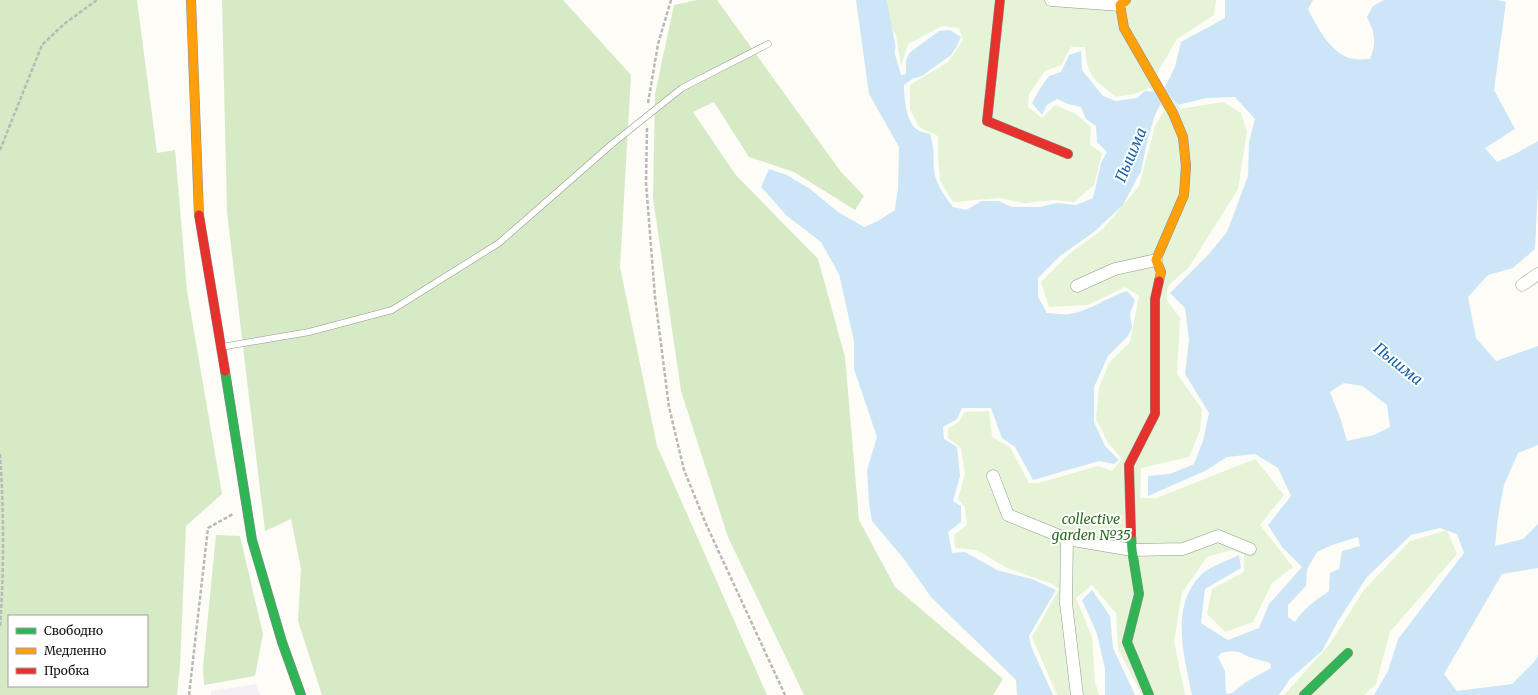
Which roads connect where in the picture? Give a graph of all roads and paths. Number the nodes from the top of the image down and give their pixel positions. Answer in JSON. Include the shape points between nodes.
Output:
{"nodes":[{"id":1,"x":97,"y":0,"type":"edge"},
{"id":2,"x":671,"y":0,"type":"edge"},
{"id":3,"x":1000,"y":0,"type":"edge"},
{"id":4,"x":1051,"y":0,"type":"edge"},
{"id":5,"x":189,"y":1,"type":"edge"},
{"id":6,"x":1123,"y":3,"type":"edge"},
{"id":7,"x":768,"y":44,"type":"dead end"},
{"id":8,"x":648,"y":115,"type":"junction"},
{"id":9,"x":0,"y":150,"type":"edge"},
{"id":10,"x":1068,"y":154,"type":"dead end"},
{"id":11,"x":1156,"y":260,"type":"junction"},
{"id":12,"x":1538,"y":274,"type":"edge"},
{"id":13,"x":1522,"y":285,"type":"dead end"},
{"id":14,"x":1077,"y":286,"type":"dead end"},
{"id":15,"x":221,"y":347,"type":"junction"},
{"id":16,"x":0,"y":454,"type":"edge"},
{"id":17,"x":993,"y":476,"type":"dead end"},
{"id":18,"x":246,"y":507,"type":"junction"},
{"id":19,"x":1066,"y":539,"type":"junction"},
{"id":20,"x":1250,"y":549,"type":"dead end"},
{"id":21,"x":1132,"y":550,"type":"junction"},
{"id":22,"x":0,"y":628,"type":"edge"},
{"id":23,"x":1348,"y":653,"type":"dead end"},
{"id":24,"x":189,"y":695,"type":"edge"},
{"id":25,"x":301,"y":695,"type":"edge"},
{"id":26,"x":785,"y":695,"type":"edge"},
{"id":27,"x":1077,"y":695,"type":"edge"},
{"id":28,"x":1149,"y":695,"type":"edge"},
{"id":29,"x":1304,"y":695,"type":"edge"}],
"edges":[{"from":1,"to":9,"type":"path","via":[[64,24],[42,45]]},
{"from":2,"to":8,"type":"path","via":[[658,44]]},
{"from":3,"to":10,"type":"street","via":[[987,121]]},
{"from":4,"to":6,"type":"street"},
{"from":5,"to":15,"type":"street","via":[[198,208]]},
{"from":6,"to":11,"type":"street","via":[[1124,28],[1173,113],[1183,137],[1186,166],[1184,195]]},
{"from":7,"to":8,"type":"lane","via":[[682,88]]},
{"from":8,"to":15,"type":"lane","via":[[499,243],[392,310],[309,332]]},
{"from":8,"to":26,"type":"path","via":[[646,182],[656,297],[669,408],[682,464],[706,524]]},
{"from":11,"to":14,"type":"street","via":[[1115,269]]},
{"from":11,"to":21,"type":"street","via":[[1161,272],[1155,299],[1155,414],[1130,465]]},
{"from":12,"to":13,"type":"street"},
{"from":15,"to":18,"type":"street"},
{"from":16,"to":22,"type":"path","via":[[4,504]]},
{"from":17,"to":19,"type":"street","via":[[1008,515]]},
{"from":18,"to":24,"type":"path","via":[[208,528]]},
{"from":18,"to":25,"type":"street","via":[[252,540],[282,642]]},
{"from":19,"to":21,"type":"street"},
{"from":19,"to":27,"type":"street","via":[[1066,603]]},
{"from":20,"to":21,"type":"street","via":[[1218,536],[1183,549]]},
{"from":21,"to":28,"type":"street","via":[[1139,594],[1127,642]]},
{"from":23,"to":29,"type":"street"}]}
